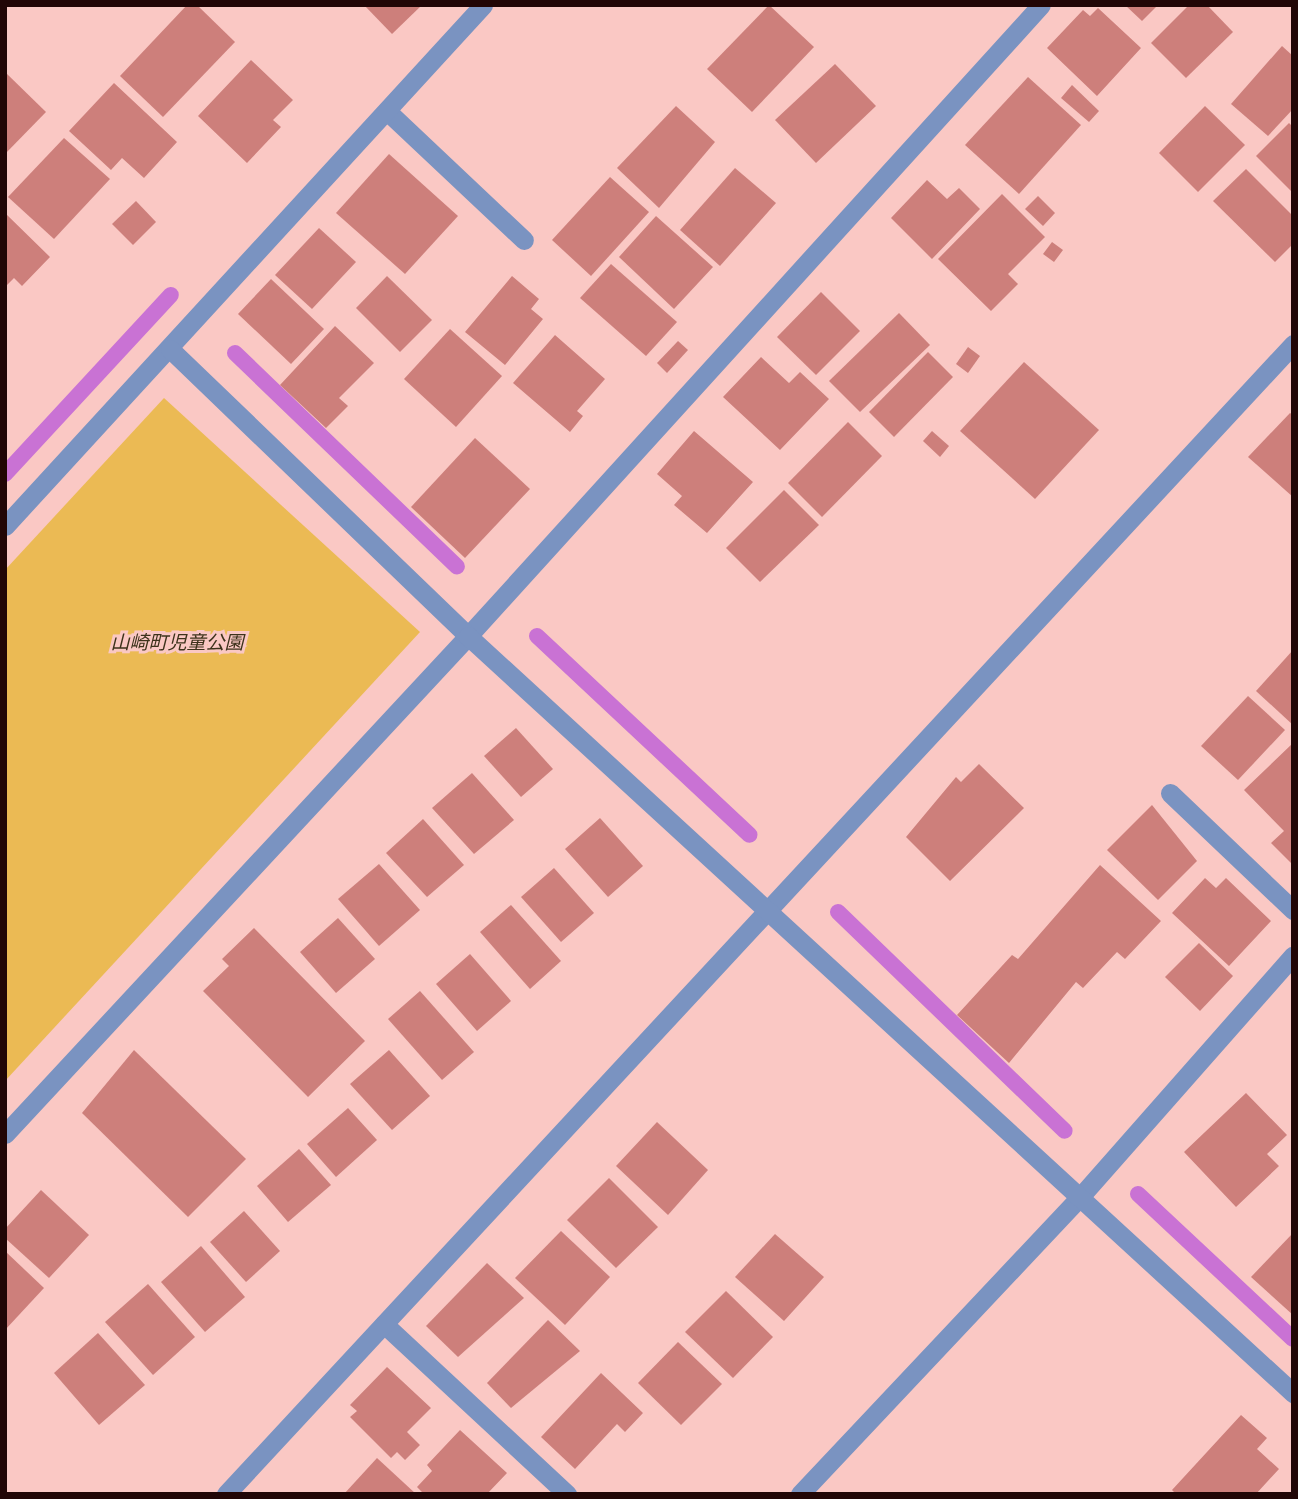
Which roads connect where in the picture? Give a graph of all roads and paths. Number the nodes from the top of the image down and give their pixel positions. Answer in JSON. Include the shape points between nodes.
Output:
{"nodes":[{"id":1,"x":483,"y":5,"type":"edge"},
{"id":2,"x":1041,"y":5,"type":"edge"},
{"id":3,"x":387,"y":111,"type":"junction"},
{"id":4,"x":524,"y":240,"type":"dead end"},
{"id":5,"x":1293,"y":344,"type":"edge"},
{"id":6,"x":170,"y":349,"type":"junction"},
{"id":7,"x":5,"y":526,"type":"edge"},
{"id":8,"x":468,"y":636,"type":"junction"},
{"id":9,"x":1170,"y":793,"type":"dead end"},
{"id":10,"x":1293,"y":910,"type":"edge"},
{"id":11,"x":766,"y":912,"type":"junction"},
{"id":12,"x":1291,"y":959,"type":"edge"},
{"id":13,"x":5,"y":1134,"type":"edge"},
{"id":14,"x":1080,"y":1197,"type":"junction"},
{"id":15,"x":384,"y":1324,"type":"junction"},
{"id":16,"x":1293,"y":1392,"type":"edge"},
{"id":17,"x":226,"y":1494,"type":"edge"},
{"id":18,"x":567,"y":1494,"type":"edge"},
{"id":19,"x":800,"y":1494,"type":"edge"}],
"edges":[{"from":1,"to":3,"type":"street"},
{"from":2,"to":8,"type":"street"},
{"from":3,"to":4,"type":"street"},
{"from":3,"to":6,"type":"street"},
{"from":5,"to":11,"type":"street"},
{"from":6,"to":7,"type":"street"},
{"from":6,"to":8,"type":"street"},
{"from":8,"to":11,"type":"street"},
{"from":8,"to":13,"type":"street"},
{"from":9,"to":10,"type":"street"},
{"from":11,"to":14,"type":"street"},
{"from":11,"to":15,"type":"street"},
{"from":12,"to":14,"type":"street"},
{"from":14,"to":16,"type":"street"},
{"from":14,"to":19,"type":"street"},
{"from":15,"to":17,"type":"street"},
{"from":15,"to":18,"type":"street"}]}
